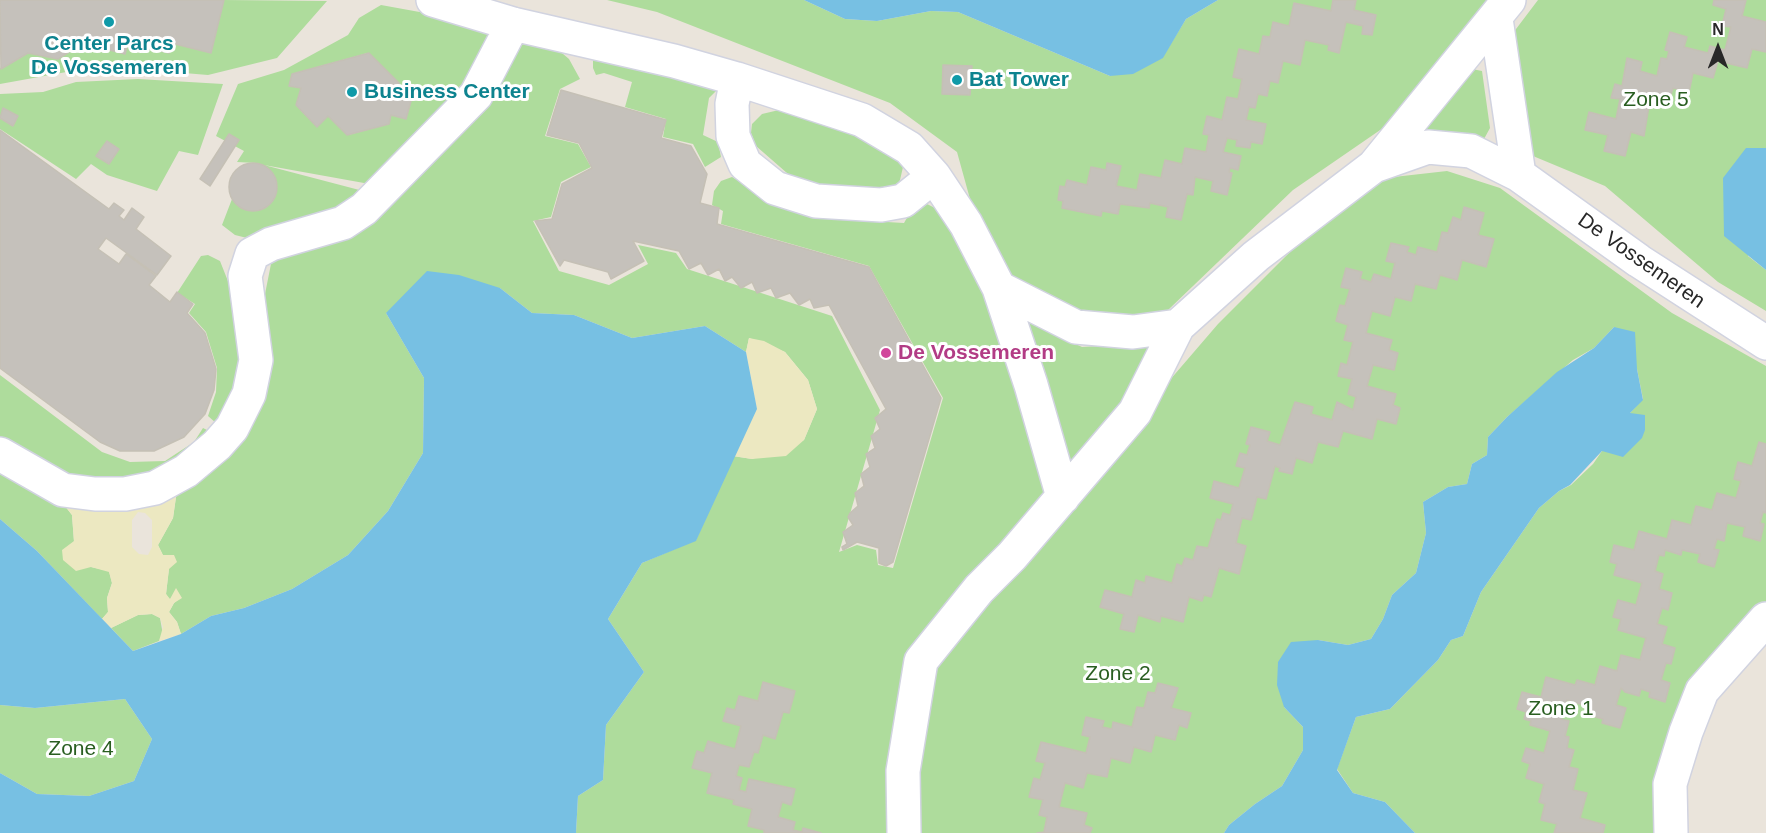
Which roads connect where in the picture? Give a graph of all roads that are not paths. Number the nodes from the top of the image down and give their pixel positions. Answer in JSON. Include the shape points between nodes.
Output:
{"nodes":[{"id":1,"x":433,"y":0,"type":"edge"},
{"id":2,"x":1503,"y":10,"type":"edge"},
{"id":3,"x":513,"y":24,"type":"junction"},
{"id":4,"x":737,"y":79,"type":"junction"},
{"id":5,"x":1374,"y":166,"type":"junction"},
{"id":6,"x":1519,"y":175,"type":"junction"},
{"id":7,"x":934,"y":176,"type":"junction"},
{"id":8,"x":999,"y":288,"type":"junction"},
{"id":9,"x":1178,"y":326,"type":"junction"},
{"id":10,"x":1766,"y":344,"type":"edge"},
{"id":11,"x":0,"y":454,"type":"edge"},
{"id":12,"x":1063,"y":496,"type":"junction"},
{"id":13,"x":1766,"y":619,"type":"edge"},
{"id":14,"x":904,"y":833,"type":"edge"},
{"id":15,"x":1671,"y":833,"type":"edge"}],
"edges":[{"from":1,"to":3,"type":"lane"},
{"from":2,"to":5,"type":"lane","name":"De Vossemeren"},
{"from":2,"to":6,"type":"lane","name":"De Vossemeren"},
{"from":3,"to":4,"type":"lane","via":[[674,60]]},
{"from":3,"to":11,"type":"lane","via":[[476,95],[370,203],[343,223],[271,244],[252,254],[245,276],[256,360],[249,394],[232,428],[218,445],[186,471],[156,488],[125,494],[63,490]]},
{"from":4,"to":7,"type":"lane","via":[[862,120],[909,148]]},
{"from":4,"to":7,"type":"lane","via":[[732,104],[733,136],[745,164],[775,188],[816,201],[881,206],[903,201]]},
{"from":5,"to":6,"type":"lane","name":"De Vossemeren","via":[[1428,147],[1471,151]]},
{"from":5,"to":9,"type":"lane","name":"De Vossemeren","via":[[1256,256]]},
{"from":6,"to":10,"type":"lane","name":"De Vossemeren","via":[[1639,261]]},
{"from":7,"to":8,"type":"lane","via":[[966,224]]},
{"from":8,"to":9,"type":"lane","via":[[1076,327],[1133,332]]},
{"from":8,"to":12,"type":"lane"},
{"from":9,"to":12,"type":"lane","name":"De Vossemeren","via":[[1135,412]]},
{"from":12,"to":14,"type":"lane","name":"De Vossemeren","via":[[979,589],[921,661],[903,771]]},
{"from":13,"to":15,"type":"lane","via":[[1702,691],[1670,784]]}]}
